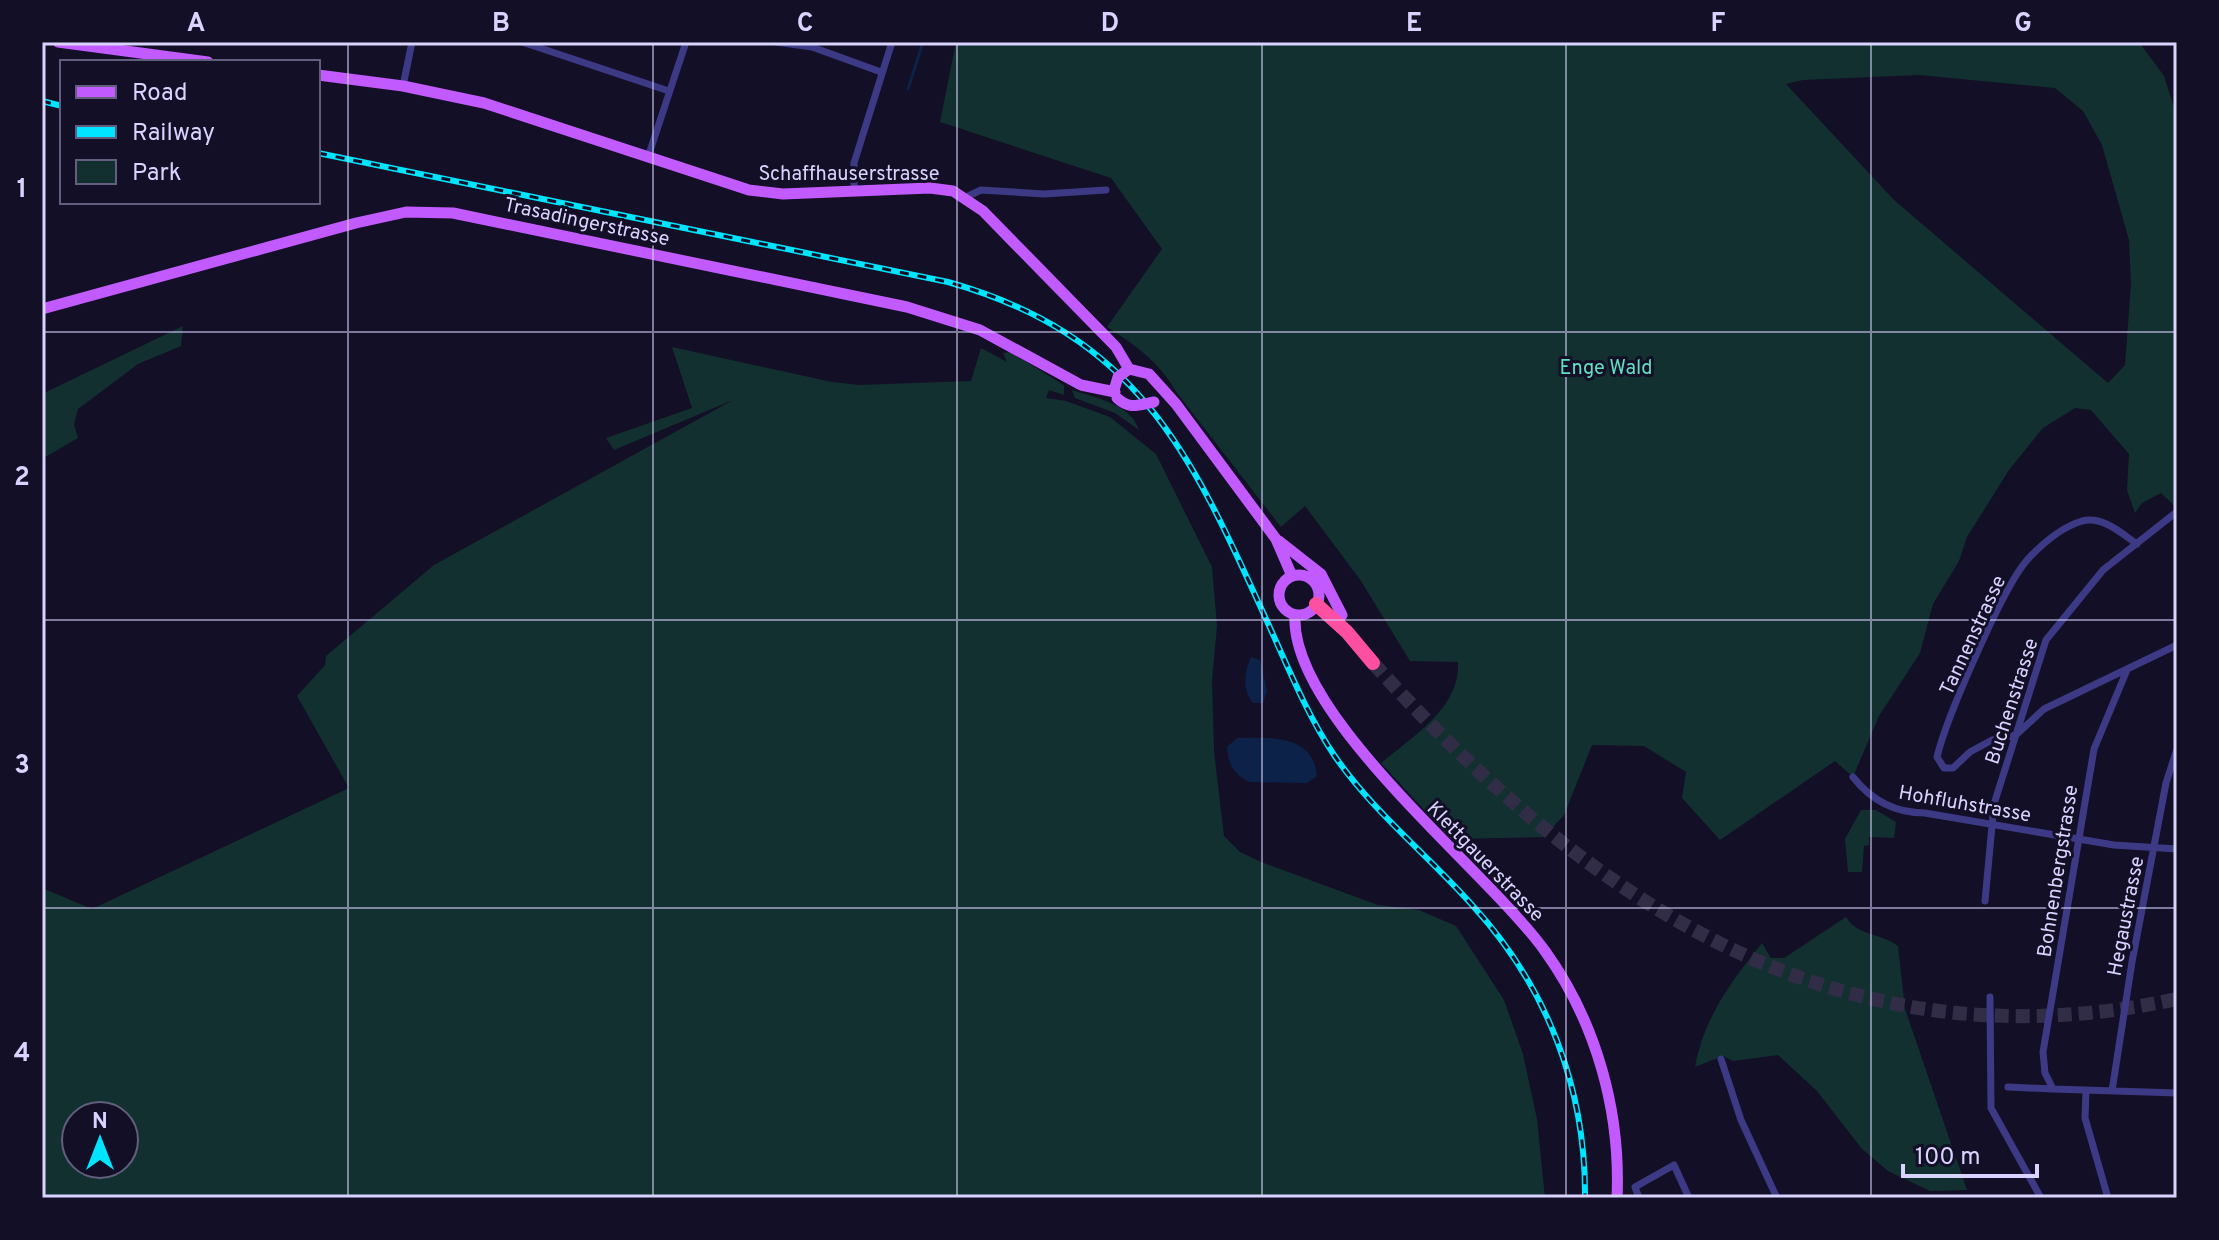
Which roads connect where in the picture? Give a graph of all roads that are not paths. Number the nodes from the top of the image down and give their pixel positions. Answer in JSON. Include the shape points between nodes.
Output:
{"nodes":[{"id":1,"x":58,"y":42,"type":"edge"},
{"id":2,"x":412,"y":42,"type":"edge"},
{"id":3,"x":522,"y":42,"type":"edge"},
{"id":4,"x":686,"y":42,"type":"edge"},
{"id":5,"x":776,"y":42,"type":"edge"},
{"id":6,"x":892,"y":42,"type":"edge"},
{"id":7,"x":108,"y":46,"type":"edge"},
{"id":8,"x":196,"y":60,"type":"edge"},
{"id":9,"x":881,"y":72,"type":"junction"},
{"id":10,"x":320,"y":75,"type":"edge"},
{"id":11,"x":403,"y":86,"type":"junction"},
{"id":12,"x":669,"y":91,"type":"junction"},
{"id":13,"x":648,"y":157,"type":"junction"},
{"id":14,"x":1106,"y":190,"type":"dead end"},
{"id":15,"x":854,"y":191,"type":"junction"},
{"id":16,"x":966,"y":197,"type":"junction"},
{"id":17,"x":42,"y":309,"type":"edge"},
{"id":18,"x":1132,"y":368,"type":"junction"},
{"id":19,"x":1116,"y":392,"type":"junction"},
{"id":20,"x":1194,"y":430,"type":"junction"},
{"id":21,"x":2174,"y":514,"type":"dead end"},
{"id":22,"x":1276,"y":539,"type":"junction"},
{"id":23,"x":2137,"y":544,"type":"junction"},
{"id":24,"x":1292,"y":576,"type":"junction"},
{"id":25,"x":1316,"y":604,"type":"junction"},
{"id":26,"x":1295,"y":615,"type":"junction"},
{"id":27,"x":1342,"y":615,"type":"joint"},
{"id":28,"x":1347,"y":632,"type":"junction"},
{"id":29,"x":2177,"y":645,"type":"edge"},
{"id":30,"x":1373,"y":663,"type":"tunnel mouth"},
{"id":31,"x":2127,"y":670,"type":"junction"},
{"id":32,"x":2016,"y":735,"type":"junction"},
{"id":33,"x":2177,"y":749,"type":"edge"},
{"id":34,"x":1853,"y":777,"type":"dead end"},
{"id":35,"x":1992,"y":824,"type":"junction"},
{"id":36,"x":2077,"y":839,"type":"junction"},
{"id":37,"x":2155,"y":848,"type":"junction"},
{"id":38,"x":2177,"y":849,"type":"edge"},
{"id":39,"x":1985,"y":901,"type":"dead end"},
{"id":40,"x":1990,"y":997,"type":"dead end"},
{"id":41,"x":1721,"y":1059,"type":"dead end"},
{"id":42,"x":2051,"y":1086,"type":"junction"},
{"id":43,"x":2008,"y":1087,"type":"dead end"},
{"id":44,"x":2086,"y":1091,"type":"junction"},
{"id":45,"x":2112,"y":1091,"type":"junction"},
{"id":46,"x":2177,"y":1093,"type":"edge"},
{"id":47,"x":1617,"y":1198,"type":"edge"},
{"id":48,"x":1639,"y":1198,"type":"edge"},
{"id":49,"x":1689,"y":1198,"type":"edge"},
{"id":50,"x":1777,"y":1198,"type":"edge"},
{"id":51,"x":2041,"y":1198,"type":"edge"},
{"id":52,"x":2108,"y":1198,"type":"edge"}],
"edges":[{"from":1,"to":7,"type":"main road"},
{"from":2,"to":11,"type":"street"},
{"from":3,"to":12,"type":"street"},
{"from":4,"to":12,"type":"street"},
{"from":5,"to":9,"type":"street","via":[[812,47]]},
{"from":6,"to":9,"type":"street"},
{"from":7,"to":8,"type":"main road"},
{"from":9,"to":15,"type":"street","via":[[854,163]]},
{"from":10,"to":11,"type":"main road","name":"Schaffhauserstrasse"},
{"from":11,"to":13,"type":"main road","name":"Schaffhauserstrasse","via":[[526,115]]},
{"from":12,"to":13,"type":"street"},
{"from":13,"to":15,"type":"main road","name":"Schaffhauserstrasse","via":[[749,190]]},
{"from":14,"to":16,"type":"street","via":[[981,190]]},
{"from":15,"to":16,"type":"main road","name":"Schaffhauserstrasse","via":[[930,188]]},
{"from":16,"to":18,"type":"main road","name":"Schaffhauserstrasse"},
{"from":17,"to":19,"type":"main road","name":"Trasadingerstrasse","via":[[356,223],[406,212],[440,212],[936,314],[1000,339],[1081,385]]},
{"from":18,"to":19,"type":"main road","bridge":true,"via":[[1118,377]]},
{"from":18,"to":20,"type":"main road","via":[[1149,374]]},
{"from":19,"to":20,"type":"main road","name":"Trasadingerstrasse","bridge":true,"via":[[1125,405],[1154,402],[1173,409]]},
{"from":20,"to":22,"type":"main road"},
{"from":21,"to":23,"type":"street","name":"Buchenstrasse"},
{"from":22,"to":24,"type":"main road"},
{"from":22,"to":27,"type":"main road","via":[[1321,574]]},
{"from":23,"to":32,"type":"street","name":"Buchenstrasse","via":[[2103,570],[2046,640]]},
{"from":23,"to":32,"type":"street","name":"Tannenstrasse","via":[[2103,522],[2083,521],[2056,534],[2026,562],[1997,614],[1937,757],[1944,768],[1953,768],[1992,740]]},
{"from":24,"to":25,"type":"main road","via":[[1313,580],[1319,592]]},
{"from":24,"to":26,"type":"main road","via":[[1278,594],[1284,609]]},
{"from":25,"to":26,"type":"main road","via":[[1308,613]]},
{"from":25,"to":28,"type":"highway"},
{"from":26,"to":47,"type":"main road","name":"Klettgauerstrasse","via":[[1304,657],[1346,729],[1418,816],[1503,899],[1571,991],[1592,1035],[1606,1084]]},
{"from":27,"to":28,"type":"highway"},
{"from":28,"to":30,"type":"highway"},
{"from":29,"to":31,"type":"street"},
{"from":31,"to":32,"type":"street","via":[[2044,709]]},
{"from":31,"to":36,"type":"street","name":"Bohnenbergstrasse","via":[[2094,749]]},
{"from":32,"to":35,"type":"street","name":"Buchenstrasse"},
{"from":33,"to":37,"type":"street","name":"Hegaustrasse"},
{"from":34,"to":35,"type":"street","name":"Hohfluhstrasse","via":[[1868,796],[1908,813]]},
{"from":35,"to":36,"type":"street","name":"Hohfluhstrasse"},
{"from":35,"to":39,"type":"street","name":"Buchenstrasse"},
{"from":36,"to":37,"type":"street","name":"Hohfluhstrasse"},
{"from":36,"to":42,"type":"street","name":"Bohnenbergstrasse","via":[[2043,1052]]},
{"from":37,"to":38,"type":"street","name":"Hohfluhstrasse"},
{"from":37,"to":45,"type":"street","name":"Hegaustrasse"},
{"from":40,"to":51,"type":"street","via":[[1991,1108]]},
{"from":41,"to":50,"type":"street","via":[[1741,1120]]},
{"from":42,"to":43,"type":"street"},
{"from":42,"to":44,"type":"street"},
{"from":44,"to":45,"type":"street"},
{"from":44,"to":52,"type":"street","via":[[2085,1118]]},
{"from":45,"to":46,"type":"street"},
{"from":48,"to":49,"type":"street","via":[[1635,1187],[1674,1165]]}]}
